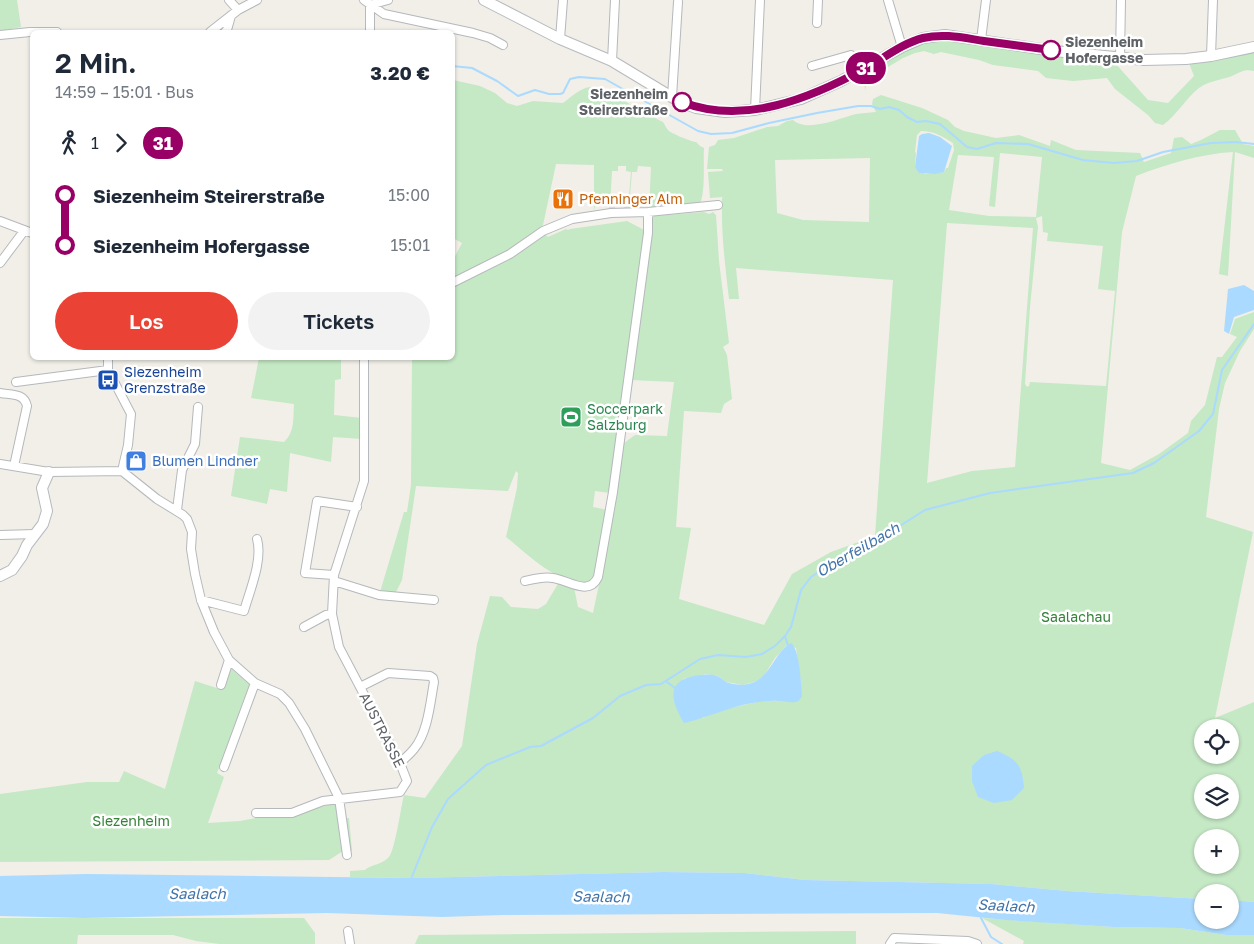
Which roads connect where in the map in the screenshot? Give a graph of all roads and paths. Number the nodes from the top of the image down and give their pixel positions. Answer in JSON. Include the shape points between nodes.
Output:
{"nodes":[{"id":1,"x":229,"y":0,"type":"edge"},
{"id":2,"x":257,"y":0,"type":"edge"},
{"id":3,"x":388,"y":0,"type":"edge"},
{"id":4,"x":484,"y":0,"type":"edge"},
{"id":5,"x":563,"y":0,"type":"edge"},
{"id":6,"x":614,"y":0,"type":"edge"},
{"id":7,"x":760,"y":0,"type":"edge"},
{"id":8,"x":818,"y":0,"type":"edge"},
{"id":9,"x":888,"y":0,"type":"edge"},
{"id":10,"x":986,"y":0,"type":"edge"},
{"id":11,"x":1121,"y":0,"type":"edge"},
{"id":12,"x":1213,"y":0,"type":"edge"},
{"id":13,"x":678,"y":2,"type":"dead end"},
{"id":14,"x":367,"y":3,"type":"edge"},
{"id":15,"x":238,"y":10,"type":"junction"},
{"id":16,"x":230,"y":16,"type":"junction"},
{"id":17,"x":817,"y":23,"type":"dead end"},
{"id":18,"x":212,"y":30,"type":"edge"},
{"id":19,"x":227,"y":30,"type":"edge"},
{"id":20,"x":370,"y":30,"type":"edge"},
{"id":21,"x":30,"y":32,"type":"edge"},
{"id":22,"x":0,"y":36,"type":"edge"},
{"id":23,"x":560,"y":39,"type":"junction"},
{"id":24,"x":981,"y":40,"type":"junction"},
{"id":25,"x":503,"y":45,"type":"dead end"},
{"id":26,"x":902,"y":47,"type":"junction"},
{"id":27,"x":1254,"y":47,"type":"edge"},
{"id":28,"x":1211,"y":56,"type":"junction"},
{"id":29,"x":1120,"y":58,"type":"junction"},
{"id":30,"x":612,"y":61,"type":"junction"},
{"id":31,"x":812,"y":66,"type":"dead end"},
{"id":32,"x":866,"y":68,"type":"junction"},
{"id":33,"x":672,"y":98,"type":"junction"},
{"id":34,"x":755,"y":110,"type":"junction"},
{"id":35,"x":718,"y":205,"type":"dead end"},
{"id":36,"x":648,"y":212,"type":"junction"},
{"id":37,"x":0,"y":221,"type":"edge"},
{"id":38,"x":24,"y":230,"type":"junction"},
{"id":39,"x":30,"y":232,"type":"edge"},
{"id":40,"x":0,"y":263,"type":"edge"},
{"id":41,"x":455,"y":282,"type":"edge"},
{"id":42,"x":108,"y":360,"type":"edge"},
{"id":43,"x":364,"y":360,"type":"edge"},
{"id":44,"x":108,"y":370,"type":"junction"},
{"id":45,"x":16,"y":382,"type":"dead end"},
{"id":46,"x":0,"y":393,"type":"edge"},
{"id":47,"x":198,"y":407,"type":"dead end"},
{"id":48,"x":0,"y":464,"type":"edge"},
{"id":49,"x":14,"y":466,"type":"junction"},
{"id":50,"x":122,"y":471,"type":"junction"},
{"id":51,"x":49,"y":472,"type":"junction"},
{"id":52,"x":357,"y":506,"type":"junction"},
{"id":53,"x":177,"y":510,"type":"junction"},
{"id":54,"x":35,"y":534,"type":"junction"},
{"id":55,"x":0,"y":535,"type":"edge"},
{"id":56,"x":257,"y":539,"type":"dead end"},
{"id":57,"x":0,"y":576,"type":"edge"},
{"id":58,"x":334,"y":578,"type":"junction"},
{"id":59,"x":525,"y":581,"type":"dead end"},
{"id":60,"x":201,"y":600,"type":"junction"},
{"id":61,"x":434,"y":600,"type":"dead end"},
{"id":62,"x":332,"y":614,"type":"junction"},
{"id":63,"x":304,"y":627,"type":"dead end"},
{"id":64,"x":229,"y":660,"type":"junction"},
{"id":65,"x":255,"y":683,"type":"junction"},
{"id":66,"x":221,"y":685,"type":"dead end"},
{"id":67,"x":360,"y":687,"type":"junction"},
{"id":68,"x":400,"y":763,"type":"junction"},
{"id":69,"x":224,"y":767,"type":"dead end"},
{"id":70,"x":339,"y":798,"type":"junction"},
{"id":71,"x":256,"y":813,"type":"dead end"},
{"id":72,"x":347,"y":855,"type":"dead end"},
{"id":73,"x":348,"y":931,"type":"dead end"},
{"id":74,"x":951,"y":942,"type":"edge"},
{"id":75,"x":350,"y":944,"type":"edge"},
{"id":76,"x":890,"y":944,"type":"edge"},
{"id":77,"x":977,"y":944,"type":"edge"}],
"edges":[{"from":1,"to":15,"type":"street"},
{"from":2,"to":15,"type":"street"},
{"from":3,"to":14,"type":"street"},
{"from":4,"to":23,"type":"street"},
{"from":5,"to":23,"type":"street"},
{"from":6,"to":30,"type":"street"},
{"from":7,"to":34,"type":"street"},
{"from":8,"to":17,"type":"street"},
{"from":9,"to":26,"type":"street"},
{"from":10,"to":24,"type":"street"},
{"from":11,"to":29,"type":"street"},
{"from":12,"to":28,"type":"street"},
{"from":13,"to":33,"type":"street"},
{"from":14,"to":20,"type":"street"},
{"from":14,"to":25,"type":"street","via":[[384,14],[472,33]]},
{"from":15,"to":16,"type":"street"},
{"from":16,"to":18,"type":"street"},
{"from":16,"to":19,"type":"street"},
{"from":21,"to":22,"type":"street"},
{"from":23,"to":30,"type":"street"},
{"from":24,"to":26,"type":"street","via":[[945,35],[923,38]]},
{"from":24,"to":29,"type":"street"},
{"from":26,"to":32,"type":"street"},
{"from":27,"to":28,"type":"street"},
{"from":28,"to":29,"type":"street","via":[[1164,60]]},
{"from":30,"to":33,"type":"street"},
{"from":31,"to":32,"type":"street","via":[[851,55]]},
{"from":32,"to":34,"type":"street","via":[[801,99]]},
{"from":33,"to":34,"type":"street","via":[[713,111]]},
{"from":35,"to":36,"type":"street"},
{"from":36,"to":41,"type":"street","via":[[611,213],[568,220]]},
{"from":36,"to":59,"type":"street","via":[[648,233],[613,492],[598,577],[593,585],[583,587],[552,577]]},
{"from":37,"to":38,"type":"street"},
{"from":38,"to":39,"type":"street"},
{"from":38,"to":40,"type":"street"},
{"from":42,"to":44,"type":"street"},
{"from":43,"to":52,"type":"street","name":"AUSTRASSE","via":[[364,482]]},
{"from":44,"to":45,"type":"street"},
{"from":44,"to":50,"type":"street","via":[[131,414]]},
{"from":46,"to":49,"type":"street","via":[[22,396],[26,400]]},
{"from":47,"to":53,"type":"street","via":[[195,444],[182,470]]},
{"from":48,"to":49,"type":"street"},
{"from":49,"to":51,"type":"street"},
{"from":50,"to":51,"type":"street"},
{"from":50,"to":53,"type":"street"},
{"from":51,"to":54,"type":"street","via":[[42,488],[47,514]]},
{"from":52,"to":58,"type":"street","name":"AUSTRASSE"},
{"from":52,"to":58,"type":"street","via":[[317,501],[305,573]]},
{"from":53,"to":60,"type":"street","via":[[190,524],[192,561]]},
{"from":54,"to":55,"type":"street"},
{"from":54,"to":57,"type":"street","via":[[12,570]]},
{"from":56,"to":60,"type":"street","via":[[258,558],[244,612]]},
{"from":58,"to":61,"type":"street","via":[[379,595]]},
{"from":58,"to":62,"type":"street","name":"AUSTRASSE"},
{"from":60,"to":64,"type":"street"},
{"from":62,"to":63,"type":"street"},
{"from":62,"to":67,"type":"street","name":"AUSTRASSE","via":[[339,647]]},
{"from":64,"to":65,"type":"street"},
{"from":64,"to":66,"type":"street"},
{"from":65,"to":69,"type":"street"},
{"from":65,"to":70,"type":"street","via":[[280,694],[289,703]]},
{"from":67,"to":68,"type":"street","name":"AUSTRASSE"},
{"from":67,"to":68,"type":"street","via":[[388,673],[433,678],[421,736],[415,748]]},
{"from":68,"to":70,"type":"street","name":"AUSTRASSE","via":[[407,781],[400,792]]},
{"from":70,"to":71,"type":"street","name":"AUSTRASSE","via":[[292,813]]},
{"from":70,"to":72,"type":"street"},
{"from":73,"to":75,"type":"street"},
{"from":74,"to":76,"type":"street","via":[[894,938]]},
{"from":74,"to":77,"type":"street"}]}
